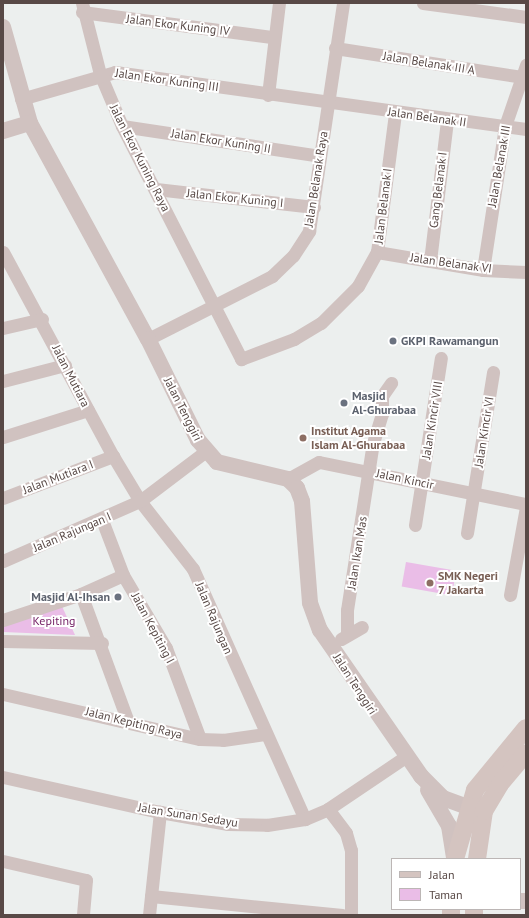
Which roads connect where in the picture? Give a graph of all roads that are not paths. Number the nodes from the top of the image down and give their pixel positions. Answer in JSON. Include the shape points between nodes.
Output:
{"nodes":[{"id":1,"x":279,"y":3,"type":"edge"},
{"id":2,"x":343,"y":3,"type":"edge"},
{"id":3,"x":423,"y":3,"type":"edge"},
{"id":4,"x":82,"y":8,"type":"edge"},
{"id":5,"x":526,"y":17,"type":"edge"},
{"id":6,"x":3,"y":27,"type":"edge"},
{"id":7,"x":273,"y":37,"type":"junction"},
{"id":8,"x":336,"y":48,"type":"junction"},
{"id":9,"x":524,"y":71,"type":"edge"},
{"id":10,"x":100,"y":74,"type":"junction"},
{"id":11,"x":268,"y":95,"type":"junction"},
{"id":12,"x":21,"y":99,"type":"junction"},
{"id":13,"x":328,"y":101,"type":"junction"},
{"id":14,"x":395,"y":113,"type":"junction"},
{"id":15,"x":447,"y":120,"type":"junction"},
{"id":16,"x":30,"y":123,"type":"junction"},
{"id":17,"x":122,"y":126,"type":"junction"},
{"id":18,"x":505,"y":126,"type":"junction"},
{"id":19,"x":526,"y":129,"type":"edge"},
{"id":20,"x":3,"y":130,"type":"edge"},
{"id":21,"x":320,"y":156,"type":"junction"},
{"id":22,"x":156,"y":189,"type":"junction"},
{"id":23,"x":314,"y":207,"type":"junction"},
{"id":24,"x":3,"y":252,"type":"edge"},
{"id":25,"x":377,"y":252,"type":"junction"},
{"id":26,"x":430,"y":260,"type":"junction"},
{"id":27,"x":483,"y":270,"type":"junction"},
{"id":28,"x":8,"y":271,"type":"edge"},
{"id":29,"x":526,"y":272,"type":"edge"},
{"id":30,"x":215,"y":307,"type":"junction"},
{"id":31,"x":42,"y":319,"type":"junction"},
{"id":32,"x":3,"y":328,"type":"edge"},
{"id":33,"x":148,"y":339,"type":"junction"},
{"id":34,"x":441,"y":358,"type":"dead end"},
{"id":35,"x":65,"y":365,"type":"junction"},
{"id":36,"x":493,"y":372,"type":"dead end"},
{"id":37,"x":3,"y":381,"type":"edge"},
{"id":38,"x":391,"y":383,"type":"dead end"},
{"id":39,"x":88,"y":410,"type":"junction"},
{"id":40,"x":3,"y":438,"type":"edge"},
{"id":41,"x":206,"y":451,"type":"junction"},
{"id":42,"x":113,"y":456,"type":"junction"},
{"id":43,"x":370,"y":472,"type":"junction"},
{"id":44,"x":288,"y":479,"type":"junction"},
{"id":45,"x":422,"y":482,"type":"junction"},
{"id":46,"x":474,"y":493,"type":"junction"},
{"id":47,"x":3,"y":498,"type":"edge"},
{"id":48,"x":140,"y":501,"type":"junction"},
{"id":49,"x":526,"y":504,"type":"edge"},
{"id":50,"x":526,"y":508,"type":"edge"},
{"id":51,"x":102,"y":520,"type":"junction"},
{"id":52,"x":415,"y":525,"type":"dead end"},
{"id":53,"x":467,"y":533,"type":"dead end"},
{"id":54,"x":3,"y":561,"type":"edge"},
{"id":55,"x":123,"y":575,"type":"junction"},
{"id":56,"x":81,"y":594,"type":"junction"},
{"id":57,"x":510,"y":595,"type":"dead end"},
{"id":58,"x":3,"y":620,"type":"edge"},
{"id":59,"x":362,"y":627,"type":"dead end"},
{"id":60,"x":347,"y":635,"type":"junction"},
{"id":61,"x":3,"y":641,"type":"edge"},
{"id":62,"x":102,"y":643,"type":"junction"},
{"id":63,"x":331,"y":647,"type":"junction"},
{"id":64,"x":3,"y":694,"type":"edge"},
{"id":65,"x":128,"y":722,"type":"junction"},
{"id":66,"x":526,"y":728,"type":"edge"},
{"id":67,"x":265,"y":734,"type":"junction"},
{"id":68,"x":200,"y":739,"type":"junction"},
{"id":69,"x":526,"y":753,"type":"edge"},
{"id":70,"x":405,"y":757,"type":"junction"},
{"id":71,"x":421,"y":776,"type":"junction"},
{"id":72,"x":3,"y":777,"type":"edge"},
{"id":73,"x":470,"y":808,"type":"junction"},
{"id":74,"x":328,"y":809,"type":"junction"},
{"id":75,"x":160,"y":812,"type":"junction"},
{"id":76,"x":305,"y":819,"type":"junction"},
{"id":77,"x":455,"y":858,"type":"edge"},
{"id":78,"x":455,"y":858,"type":"edge"},
{"id":79,"x":476,"y":858,"type":"edge"},
{"id":80,"x":3,"y":860,"type":"edge"},
{"id":81,"x":151,"y":896,"type":"junction"},
{"id":82,"x":83,"y":915,"type":"edge"},
{"id":83,"x":149,"y":915,"type":"edge"},
{"id":84,"x":342,"y":915,"type":"edge"},
{"id":85,"x":351,"y":915,"type":"edge"}],
"edges":[{"from":1,"to":7,"type":"street"},
{"from":2,"to":8,"type":"street","name":"Jalan Belanak Raya"},
{"from":3,"to":5,"type":"street"},
{"from":4,"to":7,"type":"street","name":"Jalan Ekor Kuning IV"},
{"from":4,"to":10,"type":"street","name":"Jalan Ekor Kuning Raya"},
{"from":6,"to":12,"type":"street","name":"Jalan Tenggiri"},
{"from":7,"to":11,"type":"street"},
{"from":8,"to":9,"type":"street","name":"Jalan Belanak III A"},
{"from":8,"to":13,"type":"street","name":"Jalan Belanak Raya"},
{"from":9,"to":18,"type":"street","name":"Jalan Belanak III"},
{"from":10,"to":11,"type":"street","name":"Jalan Ekor Kuning III","via":[[115,72]]},
{"from":10,"to":12,"type":"street","name":"Jalan Ekor Kuning III"},
{"from":10,"to":17,"type":"street","name":"Jalan Ekor Kuning Raya"},
{"from":11,"to":13,"type":"street","name":"Jalan Ekor Kuning III"},
{"from":12,"to":16,"type":"street","name":"Jalan Tenggiri"},
{"from":13,"to":14,"type":"street","name":"Jalan Belanak II"},
{"from":13,"to":21,"type":"street","name":"Jalan Belanak Raya"},
{"from":14,"to":15,"type":"street","name":"Jalan Belanak II"},
{"from":14,"to":25,"type":"street","name":"Jalan Belanak I"},
{"from":15,"to":18,"type":"street","name":"Jalan Belanak II"},
{"from":15,"to":26,"type":"street","name":"Gang Belanak I"},
{"from":16,"to":20,"type":"street"},
{"from":16,"to":33,"type":"street","name":"Jalan Tenggiri"},
{"from":17,"to":21,"type":"street","name":"Jalan Ekor Kuning II"},
{"from":17,"to":22,"type":"street","name":"Jalan Ekor Kuning Raya"},
{"from":18,"to":19,"type":"street","name":"Jalan Belanak II"},
{"from":18,"to":27,"type":"street","name":"Jalan Belanak III"},
{"from":21,"to":23,"type":"street","name":"Jalan Belanak Raya"},
{"from":22,"to":23,"type":"street","name":"Jalan Ekor Kuning I"},
{"from":22,"to":30,"type":"street","name":"Jalan Ekor Kuning Raya"},
{"from":23,"to":30,"type":"street","name":"Jalan Belanak Raya","via":[[309,231],[293,256],[256,286]]},
{"from":24,"to":28,"type":"street","name":"Jalan Mutiara"},
{"from":25,"to":26,"type":"street","name":"Jalan Belanak VI"},
{"from":25,"to":30,"type":"street","name":"Jalan Belanak I","via":[[358,286],[321,323],[294,339],[247,359],[237,356]]},
{"from":26,"to":27,"type":"street","name":"Jalan Belanak VI"},
{"from":27,"to":29,"type":"street","name":"Jalan Belanak VI"},
{"from":28,"to":31,"type":"street","name":"Jalan Mutiara"},
{"from":30,"to":33,"type":"street","name":"Jalan Belanak Raya"},
{"from":31,"to":32,"type":"street"},
{"from":31,"to":35,"type":"street","name":"Jalan Mutiara"},
{"from":33,"to":41,"type":"street","name":"Jalan Tenggiri"},
{"from":34,"to":45,"type":"street","name":"Jalan Kincir VIII"},
{"from":35,"to":37,"type":"street"},
{"from":35,"to":39,"type":"street","name":"Jalan Mutiara"},
{"from":36,"to":46,"type":"street","name":"Jalan Kincir VI"},
{"from":38,"to":43,"type":"street","name":"Jalan Ikan Mas","via":[[382,396],[382,414],[373,443]]},
{"from":39,"to":40,"type":"street"},
{"from":39,"to":42,"type":"street","name":"Jalan Mutiara"},
{"from":41,"to":44,"type":"street","name":"Jalan Tenggiri","via":[[230,467]]},
{"from":41,"to":48,"type":"street"},
{"from":42,"to":47,"type":"street","name":"Jalan Mutiara I"},
{"from":42,"to":48,"type":"street","name":"Jalan Mutiara"},
{"from":43,"to":44,"type":"street","name":"Jalan Kincir","via":[[318,462]]},
{"from":43,"to":45,"type":"street","name":"Jalan Kincir"},
{"from":43,"to":60,"type":"street","name":"Jalan Ikan Mas","via":[[347,610]]},
{"from":44,"to":63,"type":"street","name":"Jalan Tenggiri","via":[[301,494],[310,603]]},
{"from":45,"to":46,"type":"street","name":"Jalan Kincir"},
{"from":45,"to":52,"type":"street","name":"Jalan Kincir VIII"},
{"from":46,"to":49,"type":"street","name":"Jalan Kincir"},
{"from":46,"to":53,"type":"street","name":"Jalan Kincir VI"},
{"from":48,"to":51,"type":"street","name":"Jalan Rajungan I"},
{"from":48,"to":67,"type":"street","name":"Jalan Rajungan","via":[[193,569]]},
{"from":50,"to":57,"type":"street"},
{"from":51,"to":54,"type":"street","name":"Jalan Rajungan I"},
{"from":51,"to":55,"type":"street","name":"Jalan Kepiting I"},
{"from":55,"to":56,"type":"street"},
{"from":55,"to":68,"type":"street","name":"Jalan Kepiting I","via":[[166,648]]},
{"from":56,"to":58,"type":"street"},
{"from":56,"to":62,"type":"street"},
{"from":59,"to":60,"type":"street"},
{"from":60,"to":63,"type":"street"},
{"from":61,"to":62,"type":"street"},
{"from":62,"to":65,"type":"street"},
{"from":63,"to":70,"type":"street","name":"Jalan Tenggiri"},
{"from":64,"to":65,"type":"street","name":"Jalan Kepiting Raya"},
{"from":65,"to":68,"type":"street","name":"Jalan Kepiting Raya"},
{"from":66,"to":73,"type":"main road","via":[[485,776]]},
{"from":67,"to":68,"type":"street","name":"Jalan Kepiting Raya","via":[[223,740]]},
{"from":67,"to":76,"type":"street","name":"Jalan Rajungan"},
{"from":69,"to":79,"type":"main road","via":[[500,784],[484,811]]},
{"from":70,"to":71,"type":"street","name":"Jalan Tenggiri"},
{"from":70,"to":74,"type":"street","name":"Jalan Sunan Sedayu"},
{"from":71,"to":73,"type":"street","name":"Jalan Tenggiri","via":[[447,801]]},
{"from":71,"to":78,"type":"street","name":"Jalan Tenggiri","via":[[448,826]]},
{"from":72,"to":75,"type":"street","name":"Jalan Sunan Sedayu"},
{"from":73,"to":77,"type":"main road"},
{"from":74,"to":76,"type":"street","name":"Jalan Sunan Sedayu"},
{"from":74,"to":85,"type":"street","via":[[346,833],[351,850]]},
{"from":75,"to":76,"type":"street","name":"Jalan Sunan Sedayu","via":[[251,825]]},
{"from":75,"to":81,"type":"street"},
{"from":80,"to":82,"type":"street","via":[[86,880]]},
{"from":81,"to":83,"type":"street"},
{"from":81,"to":84,"type":"street"}]}
